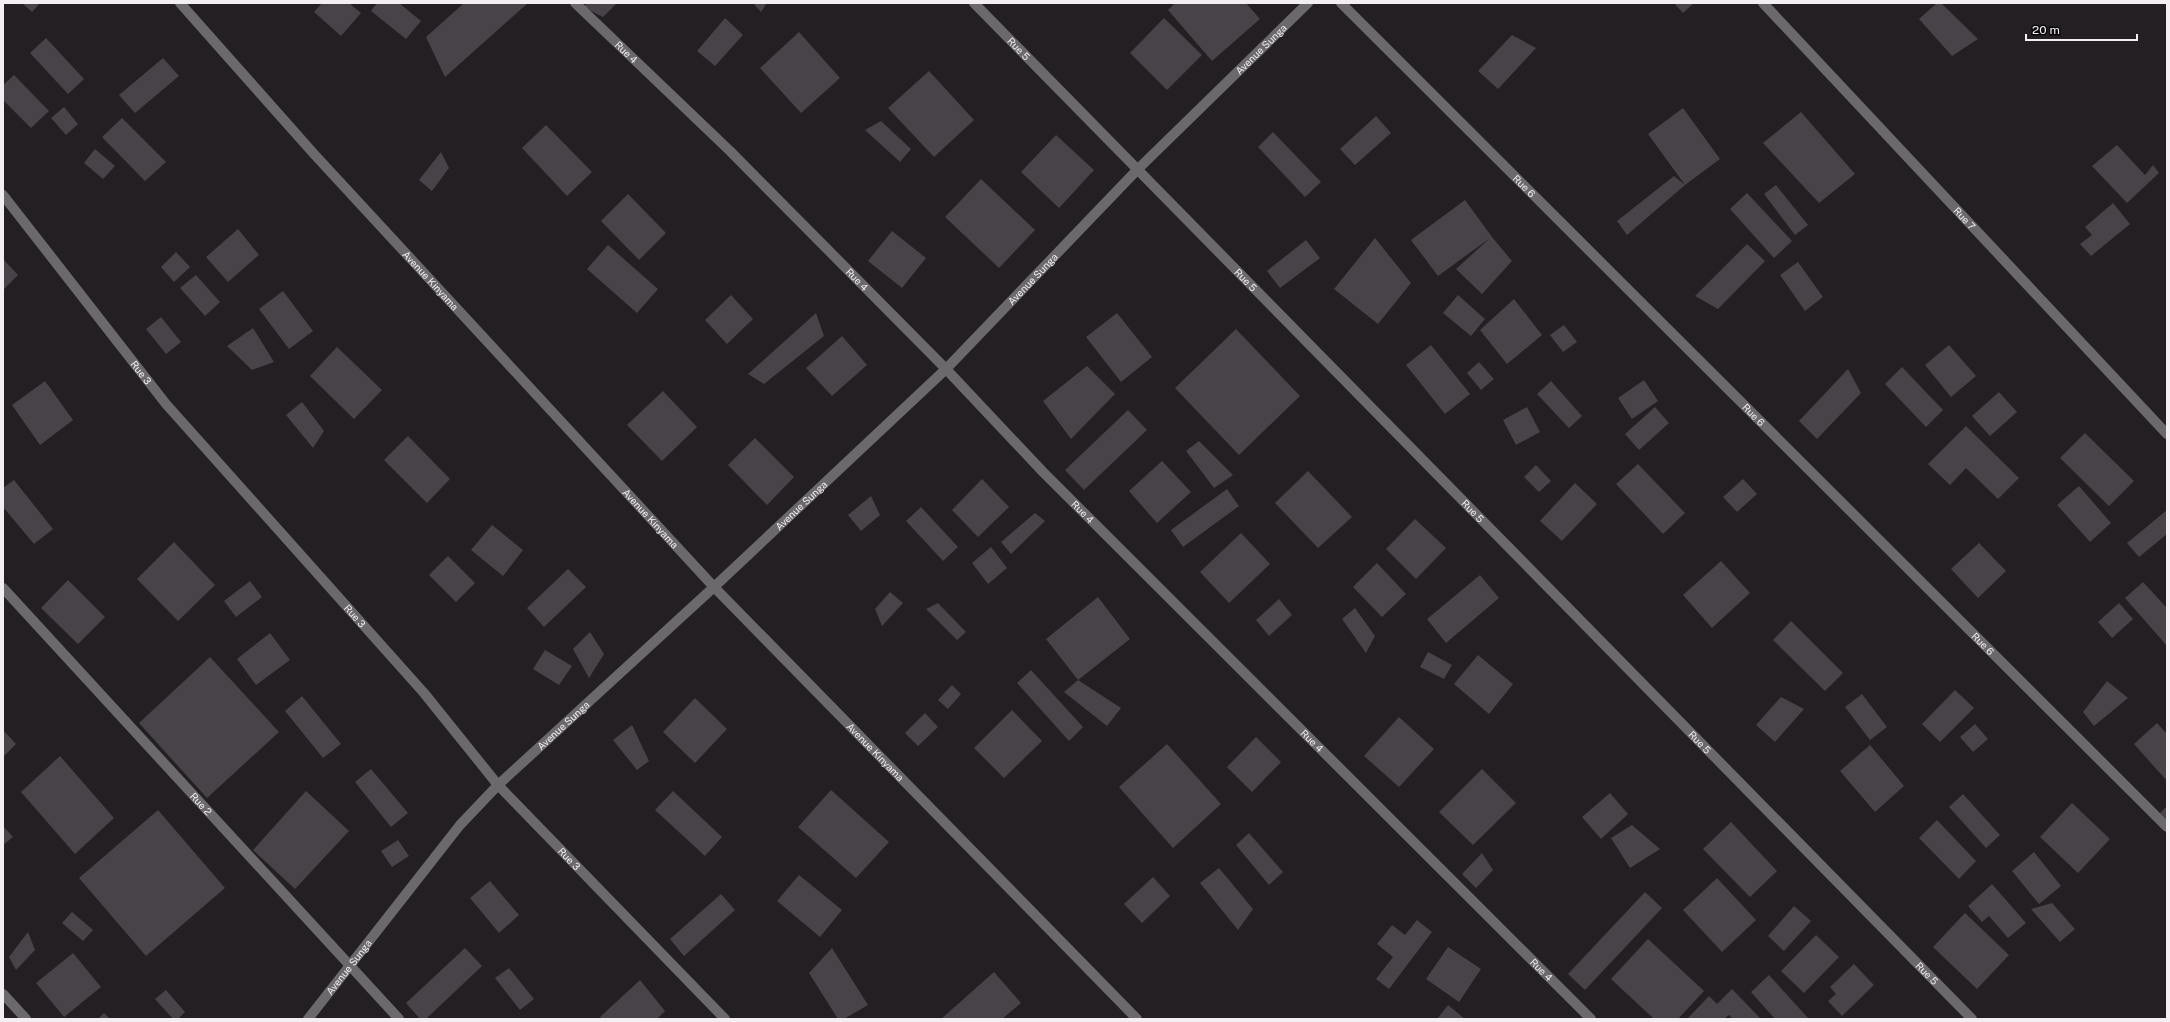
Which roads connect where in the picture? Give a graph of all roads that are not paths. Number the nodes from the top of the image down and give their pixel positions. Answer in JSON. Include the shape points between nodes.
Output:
{"nodes":[{"id":1,"x":180,"y":3,"type":"edge"},
{"id":2,"x":575,"y":3,"type":"edge"},
{"id":3,"x":974,"y":3,"type":"edge"},
{"id":4,"x":1308,"y":3,"type":"edge"},
{"id":5,"x":1341,"y":3,"type":"edge"},
{"id":6,"x":1763,"y":3,"type":"edge"},
{"id":7,"x":1137,"y":170,"type":"junction"},
{"id":8,"x":3,"y":196,"type":"edge"},
{"id":9,"x":946,"y":369,"type":"junction"},
{"id":10,"x":2167,"y":434,"type":"edge"},
{"id":11,"x":714,"y":587,"type":"junction"},
{"id":12,"x":3,"y":588,"type":"edge"},
{"id":13,"x":498,"y":785,"type":"junction"},
{"id":14,"x":2167,"y":827,"type":"edge"},
{"id":15,"x":349,"y":966,"type":"junction"},
{"id":16,"x":3,"y":994,"type":"edge"},
{"id":17,"x":26,"y":1019,"type":"edge"},
{"id":18,"x":308,"y":1019,"type":"edge"},
{"id":19,"x":399,"y":1019,"type":"edge"},
{"id":20,"x":725,"y":1019,"type":"edge"},
{"id":21,"x":1137,"y":1019,"type":"edge"},
{"id":22,"x":1592,"y":1019,"type":"edge"},
{"id":23,"x":1972,"y":1019,"type":"edge"}],
"edges":[{"from":1,"to":11,"type":"street","name":"Avenue Kinyama","via":[[314,154]]},
{"from":2,"to":9,"type":"street","name":"Rue 4","via":[[730,151]]},
{"from":3,"to":7,"type":"street","name":"Rue 5"},
{"from":4,"to":7,"type":"street","name":"Avenue Sunga"},
{"from":5,"to":14,"type":"street","name":"Rue 6"},
{"from":6,"to":10,"type":"street","name":"Rue 7"},
{"from":7,"to":9,"type":"street","name":"Avenue Sunga"},
{"from":7,"to":23,"type":"street","name":"Rue 5","via":[[1859,901]]},
{"from":8,"to":13,"type":"street","name":"Rue 3","via":[[166,404],[424,693]]},
{"from":9,"to":11,"type":"street","name":"Avenue Sunga"},
{"from":9,"to":22,"type":"street","name":"Rue 4","via":[[1043,472]]},
{"from":11,"to":13,"type":"street","name":"Avenue Sunga"},
{"from":11,"to":21,"type":"street","name":"Avenue Kinyama"},
{"from":12,"to":15,"type":"street","name":"Rue 2"},
{"from":13,"to":15,"type":"street","name":"Avenue Sunga","via":[[460,825]]},
{"from":13,"to":20,"type":"street","name":"Rue 3"},
{"from":15,"to":18,"type":"street","name":"Avenue Sunga"},
{"from":15,"to":19,"type":"street","name":"Rue 2"},
{"from":16,"to":17,"type":"street"}]}
